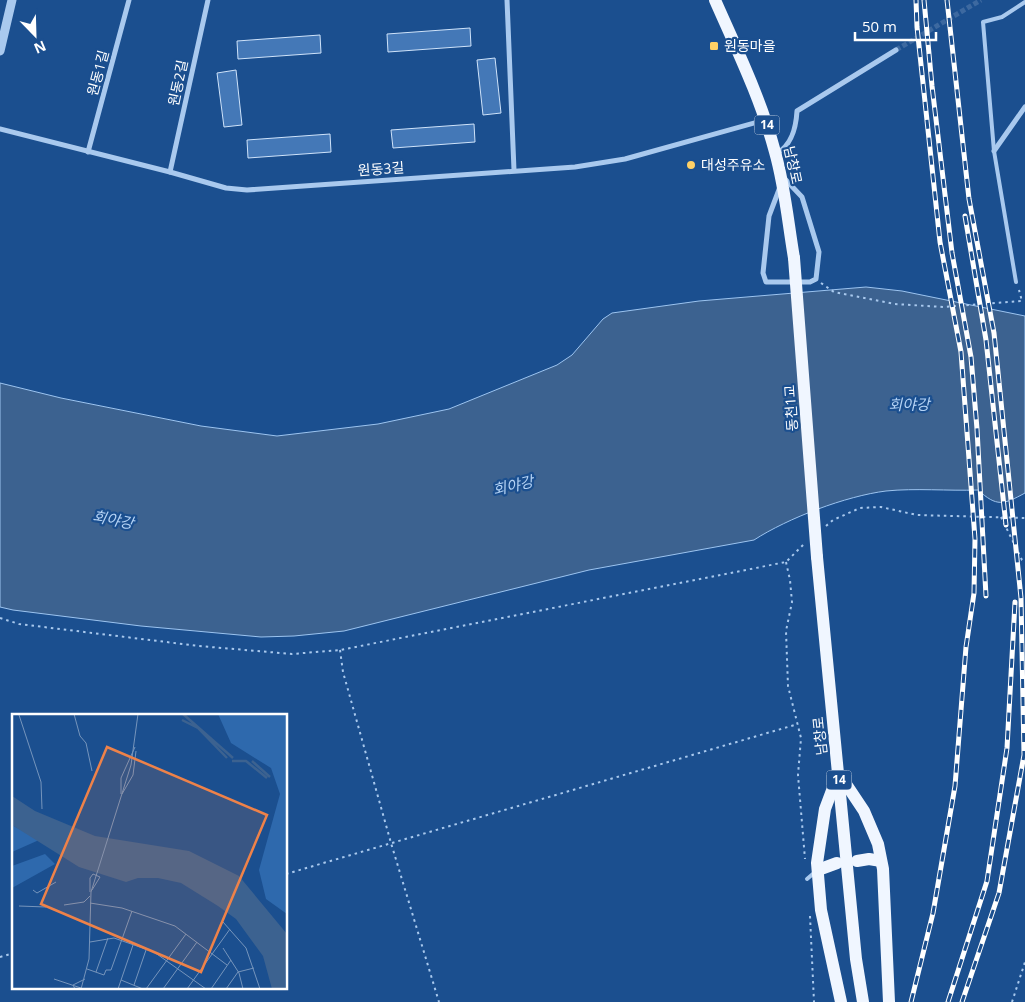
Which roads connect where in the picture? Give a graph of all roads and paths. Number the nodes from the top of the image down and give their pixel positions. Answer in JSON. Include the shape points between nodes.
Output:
{"nodes":[{"id":1,"x":12,"y":0,"type":"edge"},
{"id":2,"x":129,"y":0,"type":"edge"},
{"id":3,"x":208,"y":0,"type":"edge"},
{"id":4,"x":507,"y":0,"type":"edge"},
{"id":5,"x":715,"y":0,"type":"edge"},
{"id":6,"x":1025,"y":2,"type":"edge"},
{"id":7,"x":896,"y":50,"type":"tunnel mouth"},
{"id":8,"x":0,"y":51,"type":"edge"},
{"id":9,"x":1025,"y":107,"type":"edge"},
{"id":10,"x":765,"y":120,"type":"junction"},
{"id":11,"x":0,"y":129,"type":"edge"},
{"id":12,"x":994,"y":151,"type":"junction"},
{"id":13,"x":88,"y":152,"type":"junction"},
{"id":14,"x":776,"y":154,"type":"junction"},
{"id":15,"x":514,"y":170,"type":"junction"},
{"id":16,"x":170,"y":172,"type":"junction"},
{"id":17,"x":781,"y":178,"type":"junction"},
{"id":18,"x":794,"y":258,"type":"joint"},
{"id":19,"x":816,"y":279,"type":"junction"},
{"id":20,"x":1016,"y":282,"type":"joint"},
{"id":21,"x":1001,"y":517,"type":"junction"},
{"id":22,"x":1025,"y":518,"type":"edge"},
{"id":23,"x":819,"y":531,"type":"dead end"},
{"id":24,"x":806,"y":542,"type":"dead end"},
{"id":25,"x":817,"y":557,"type":"joint"},
{"id":26,"x":786,"y":562,"type":"junction"},
{"id":27,"x":1025,"y":562,"type":"edge"},
{"id":28,"x":0,"y":618,"type":"edge"},
{"id":29,"x":340,"y":650,"type":"junction"},
{"id":30,"x":798,"y":724,"type":"junction"},
{"id":31,"x":838,"y":773,"type":"junction"},
{"id":32,"x":391,"y":843,"type":"junction"},
{"id":33,"x":856,"y":861,"type":"dead end"},
{"id":34,"x":881,"y":861,"type":"junction"},
{"id":35,"x":837,"y":863,"type":"dead end"},
{"id":36,"x":818,"y":870,"type":"junction"},
{"id":37,"x":288,"y":873,"type":"edge"},
{"id":38,"x":807,"y":879,"type":"joint"},
{"id":39,"x":810,"y":914,"type":"dead end"},
{"id":40,"x":1025,"y":962,"type":"edge"},
{"id":41,"x":439,"y":1002,"type":"edge"},
{"id":42,"x":814,"y":1002,"type":"edge"},
{"id":43,"x":842,"y":1002,"type":"edge"},
{"id":44,"x":864,"y":1002,"type":"edge"},
{"id":45,"x":889,"y":1002,"type":"edge"},
{"id":46,"x":1012,"y":1002,"type":"edge"}],
"edges":[{"from":1,"to":8,"type":"street"},
{"from":2,"to":13,"type":"street","name":"원동1길"},
{"from":3,"to":16,"type":"street","name":"원동2길"},
{"from":4,"to":15,"type":"street"},
{"from":5,"to":10,"type":"main road","name":"남창로","number":"14"},
{"from":6,"to":12,"type":"lane","via":[[1002,17],[983,22]]},
{"from":7,"to":14,"type":"street","via":[[797,111],[792,137],[786,149]]},
{"from":9,"to":12,"type":"street"},
{"from":10,"to":14,"type":"main road","name":"남창로","number":"14"},
{"from":10,"to":15,"type":"street","name":"원동3길","via":[[625,159]]},
{"from":11,"to":13,"type":"street","name":"원동3길"},
{"from":12,"to":20,"type":"lane"},
{"from":13,"to":16,"type":"street","name":"원동3길"},
{"from":14,"to":17,"type":"main road","name":"남창로","number":"14"},
{"from":15,"to":16,"type":"street","name":"원동3길","via":[[247,190],[226,188]]},
{"from":17,"to":18,"type":"main road","name":"남창로","number":"14"},
{"from":17,"to":19,"type":"street","via":[[802,197],[819,252]]},
{"from":17,"to":19,"type":"street","via":[[769,216],[763,273],[766,282],[810,282]]},
{"from":18,"to":25,"type":"main road","name":"동천1교","bridge":true},
{"from":19,"to":20,"type":"path","via":[[834,292],[895,304],[942,307],[1022,301]]},
{"from":21,"to":22,"type":"path"},
{"from":21,"to":23,"type":"path","via":[[917,515],[881,507],[860,508],[833,520]]},
{"from":21,"to":27,"type":"path"},
{"from":24,"to":26,"type":"path"},
{"from":25,"to":31,"type":"main road","name":"남창로","number":"14"},
{"from":26,"to":29,"type":"path"},
{"from":26,"to":30,"type":"path","via":[[792,602],[786,632],[788,686]]},
{"from":28,"to":29,"type":"path","via":[[19,624],[199,646],[292,654]]},
{"from":29,"to":32,"type":"path","via":[[343,672]]},
{"from":30,"to":32,"type":"path"},
{"from":30,"to":38,"type":"path","via":[[801,738],[798,775]]},
{"from":31,"to":34,"type":"main road","via":[[864,811],[878,844]]},
{"from":31,"to":36,"type":"main road","via":[[825,809]]},
{"from":31,"to":44,"type":"main road","name":"남창로","number":"14","via":[[856,959]]},
{"from":32,"to":37,"type":"path"},
{"from":32,"to":41,"type":"path"},
{"from":33,"to":34,"type":"main road"},
{"from":34,"to":45,"type":"main road"},
{"from":35,"to":36,"type":"main road"},
{"from":36,"to":38,"type":"lane"},
{"from":36,"to":43,"type":"main road","via":[[821,910]]},
{"from":39,"to":42,"type":"path"},
{"from":40,"to":46,"type":"path"}]}
